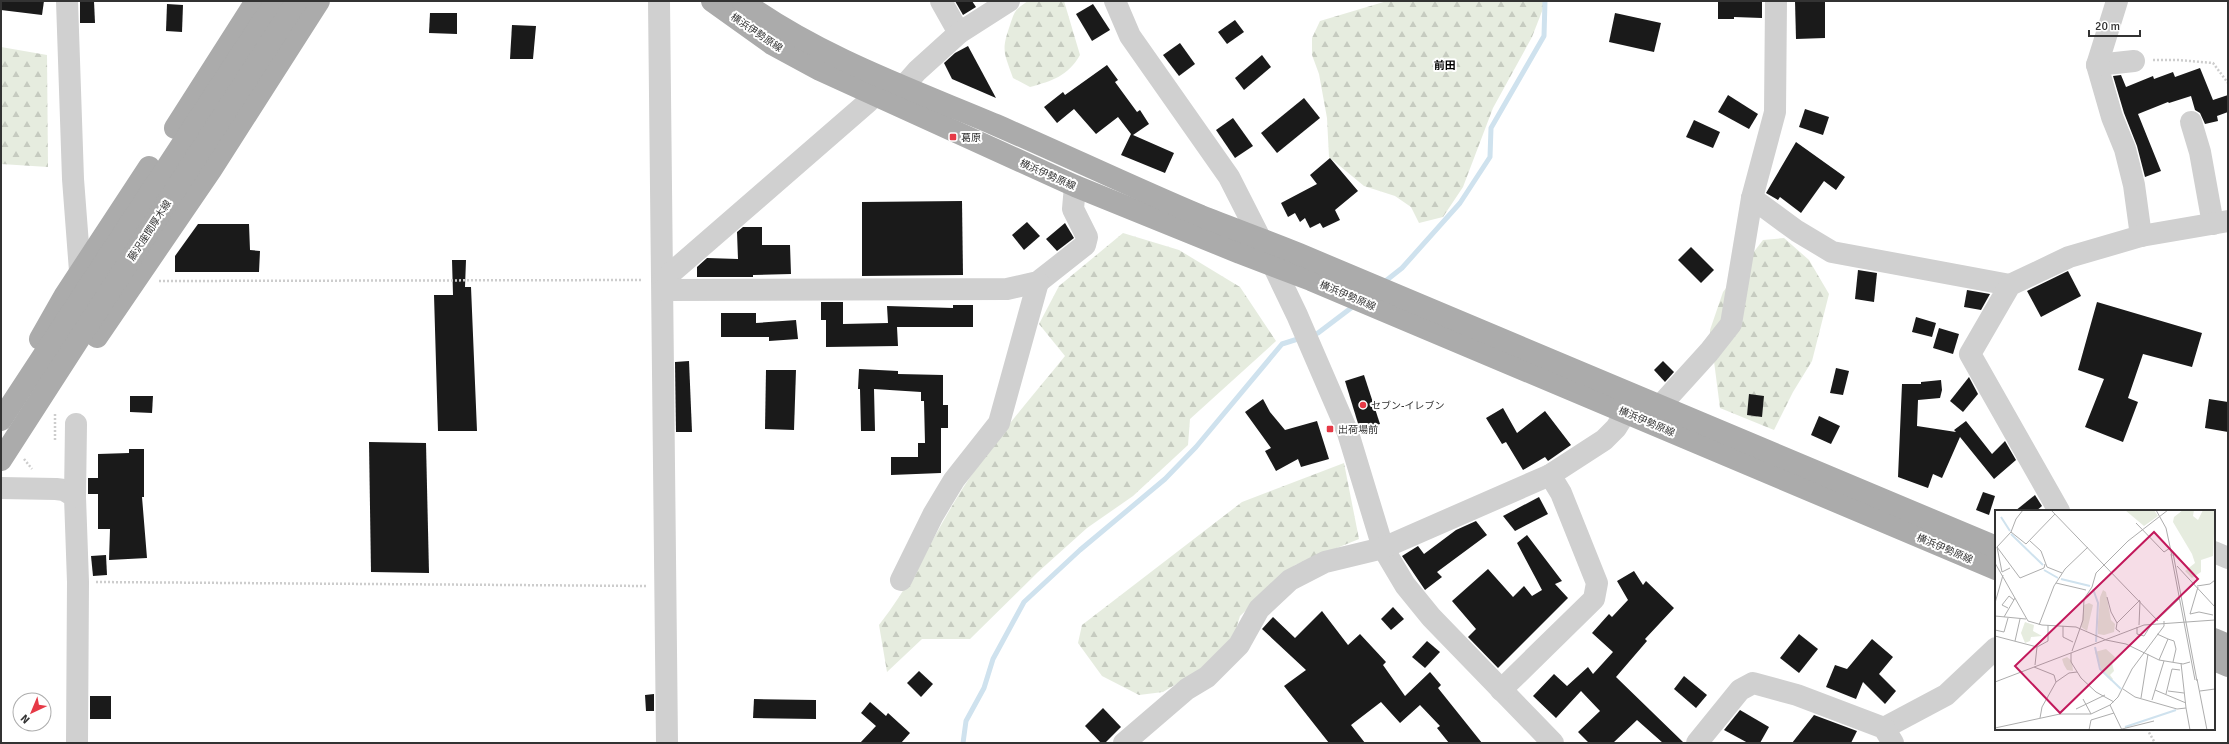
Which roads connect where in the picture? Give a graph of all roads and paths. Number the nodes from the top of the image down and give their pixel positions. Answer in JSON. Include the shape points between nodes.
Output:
{"nodes":[{"id":1,"x":67,"y":1,"type":"edge"},
{"id":2,"x":256,"y":1,"type":"edge"},
{"id":3,"x":276,"y":1,"type":"edge"},
{"id":4,"x":297,"y":1,"type":"edge"},
{"id":5,"x":319,"y":1,"type":"edge"},
{"id":6,"x":659,"y":1,"type":"edge"},
{"id":7,"x":712,"y":1,"type":"edge"},
{"id":8,"x":941,"y":1,"type":"edge"},
{"id":9,"x":1009,"y":1,"type":"edge"},
{"id":10,"x":1115,"y":1,"type":"edge"},
{"id":11,"x":1776,"y":1,"type":"edge"},
{"id":12,"x":2117,"y":1,"type":"edge"},
{"id":13,"x":750,"y":3,"type":"edge"},
{"id":14,"x":960,"y":33,"type":"junction"},
{"id":15,"x":2134,"y":61,"type":"joint"},
{"id":16,"x":2097,"y":65,"type":"junction"},
{"id":17,"x":2228,"y":83,"type":"edge"},
{"id":18,"x":902,"y":88,"type":"junction"},
{"id":19,"x":870,"y":93,"type":"junction"},
{"id":20,"x":2199,"y":131,"type":"dead end"},
{"id":21,"x":1075,"y":186,"type":"junction"},
{"id":22,"x":1752,"y":198,"type":"junction"},
{"id":23,"x":2220,"y":222,"type":"edge"},
{"id":24,"x":2141,"y":236,"type":"junction"},
{"id":25,"x":1260,"y":238,"type":"junction"},
{"id":26,"x":1273,"y":265,"type":"junction"},
{"id":27,"x":80,"y":271,"type":"junction"},
{"id":28,"x":136,"y":281,"type":"junction"},
{"id":29,"x":1038,"y":282,"type":"junction"},
{"id":30,"x":2010,"y":284,"type":"junction"},
{"id":31,"x":663,"y":285,"type":"junction"},
{"id":32,"x":1660,"y":406,"type":"junction"},
{"id":33,"x":55,"y":412,"type":"dead end"},
{"id":34,"x":1626,"y":412,"type":"junction"},
{"id":35,"x":4,"y":415,"type":"edge"},
{"id":36,"x":26,"y":424,"type":"junction"},
{"id":37,"x":76,"y":424,"type":"dead end"},
{"id":38,"x":55,"y":436,"type":"dead end"},
{"id":39,"x":1,"y":460,"type":"edge"},
{"id":40,"x":1550,"y":475,"type":"junction"},
{"id":41,"x":1,"y":488,"type":"edge"},
{"id":42,"x":75,"y":497,"type":"junction"},
{"id":43,"x":2058,"y":510,"type":"edge"},
{"id":44,"x":1995,"y":547,"type":"edge"},
{"id":45,"x":1383,"y":548,"type":"junction"},
{"id":46,"x":2215,"y":552,"type":"edge"},
{"id":47,"x":2228,"y":558,"type":"edge"},
{"id":48,"x":1995,"y":569,"type":"edge"},
{"id":49,"x":901,"y":580,"type":"dead end"},
{"id":50,"x":78,"y":582,"type":"junction"},
{"id":51,"x":664,"y":586,"type":"junction"},
{"id":52,"x":2215,"y":639,"type":"edge"},
{"id":53,"x":2228,"y":645,"type":"edge"},
{"id":54,"x":1995,"y":649,"type":"edge"},
{"id":55,"x":2215,"y":660,"type":"edge"},
{"id":56,"x":2228,"y":666,"type":"edge"},
{"id":57,"x":1501,"y":690,"type":"junction"},
{"id":58,"x":2148,"y":730,"type":"edge"},
{"id":59,"x":1888,"y":735,"type":"edge"},
{"id":60,"x":77,"y":743,"type":"edge"},
{"id":61,"x":667,"y":743,"type":"edge"},
{"id":62,"x":1124,"y":743,"type":"edge"},
{"id":63,"x":1553,"y":743,"type":"edge"},
{"id":64,"x":1697,"y":743,"type":"edge"},
{"id":65,"x":2155,"y":743,"type":"edge"}],
"edges":[{"from":1,"to":27,"type":"street","via":[[73,179]]},
{"from":2,"to":27,"type":"main road"},
{"from":3,"to":35,"type":"main road","name":"藤沢座間厚木線"},
{"from":4,"to":36,"type":"main road","name":"藤沢座間厚木線"},
{"from":5,"to":28,"type":"main road","via":[[211,170]]},
{"from":6,"to":31,"type":"street"},
{"from":7,"to":19,"type":"main road","name":"横浜伊勢原線","via":[[772,44]]},
{"from":8,"to":14,"type":"street"},
{"from":9,"to":14,"type":"street"},
{"from":10,"to":25,"type":"street","via":[[1130,36],[1229,177]]},
{"from":11,"to":22,"type":"street","via":[[1775,112]]},
{"from":12,"to":16,"type":"street"},
{"from":13,"to":18,"type":"main road","name":"横浜伊勢原線","via":[[792,34],[828,54]]},
{"from":14,"to":18,"type":"street","via":[[917,71]]},
{"from":15,"to":16,"type":"street"},
{"from":15,"to":17,"type":"path","via":[[2213,63]]},
{"from":16,"to":24,"type":"street","via":[[2112,117],[2125,149],[2134,184]]},
{"from":18,"to":25,"type":"main road","name":"横浜伊勢原線","via":[[1068,156],[1201,216]]},
{"from":19,"to":21,"type":"main road","name":"横浜伊勢原線"},
{"from":19,"to":31,"type":"street","via":[[868,102]]},
{"from":20,"to":23,"type":"street"},
{"from":21,"to":26,"type":"main road","name":"横浜伊勢原線"},
{"from":21,"to":29,"type":"street","via":[[1073,209],[1087,237],[1085,245]]},
{"from":22,"to":30,"type":"street","via":[[1797,231],[1832,252]]},
{"from":22,"to":32,"type":"street","via":[[1731,324]]},
{"from":23,"to":24,"type":"street"},
{"from":24,"to":30,"type":"street","via":[[2069,257]]},
{"from":25,"to":26,"type":"street"},
{"from":25,"to":32,"type":"main road","name":"横浜伊勢原線"},
{"from":26,"to":34,"type":"main road","name":"横浜伊勢原線"},
{"from":26,"to":45,"type":"street","via":[[1348,432]]},
{"from":27,"to":35,"type":"main road","via":[[41,336]]},
{"from":28,"to":31,"type":"path"},
{"from":28,"to":36,"type":"main road","via":[[94,342]]},
{"from":29,"to":31,"type":"street","via":[[1007,289]]},
{"from":29,"to":49,"type":"street","via":[[999,423],[954,480]]},
{"from":30,"to":43,"type":"street","via":[[1970,354]]},
{"from":31,"to":51,"type":"street"},
{"from":32,"to":44,"type":"main road","name":"横浜伊勢原線"},
{"from":33,"to":38,"type":"path"},
{"from":34,"to":40,"type":"street","via":[[1616,428],[1604,440]]},
{"from":34,"to":48,"type":"main road","name":"横浜伊勢原線"},
{"from":36,"to":39,"type":"main road","name":"藤沢座間厚木線"},
{"from":37,"to":42,"type":"street"},
{"from":40,"to":45,"type":"street"},
{"from":40,"to":57,"type":"street","via":[[1562,493],[1597,583],[1594,599]]},
{"from":41,"to":42,"type":"street","via":[[60,490]]},
{"from":42,"to":50,"type":"street"},
{"from":45,"to":57,"type":"street","via":[[1404,585],[1431,618]]},
{"from":45,"to":62,"type":"street","via":[[1325,562],[1290,580],[1259,609],[1239,645],[1207,677],[1187,688]]},
{"from":46,"to":47,"type":"street"},
{"from":50,"to":51,"type":"path"},
{"from":50,"to":60,"type":"street"},
{"from":51,"to":61,"type":"street"},
{"from":52,"to":53,"type":"main road"},
{"from":54,"to":59,"type":"street","via":[[1946,695]]},
{"from":55,"to":56,"type":"main road"},
{"from":57,"to":63,"type":"street"},
{"from":58,"to":65,"type":"path"},
{"from":59,"to":64,"type":"street","via":[[1797,695],[1753,683],[1740,690]]}]}
